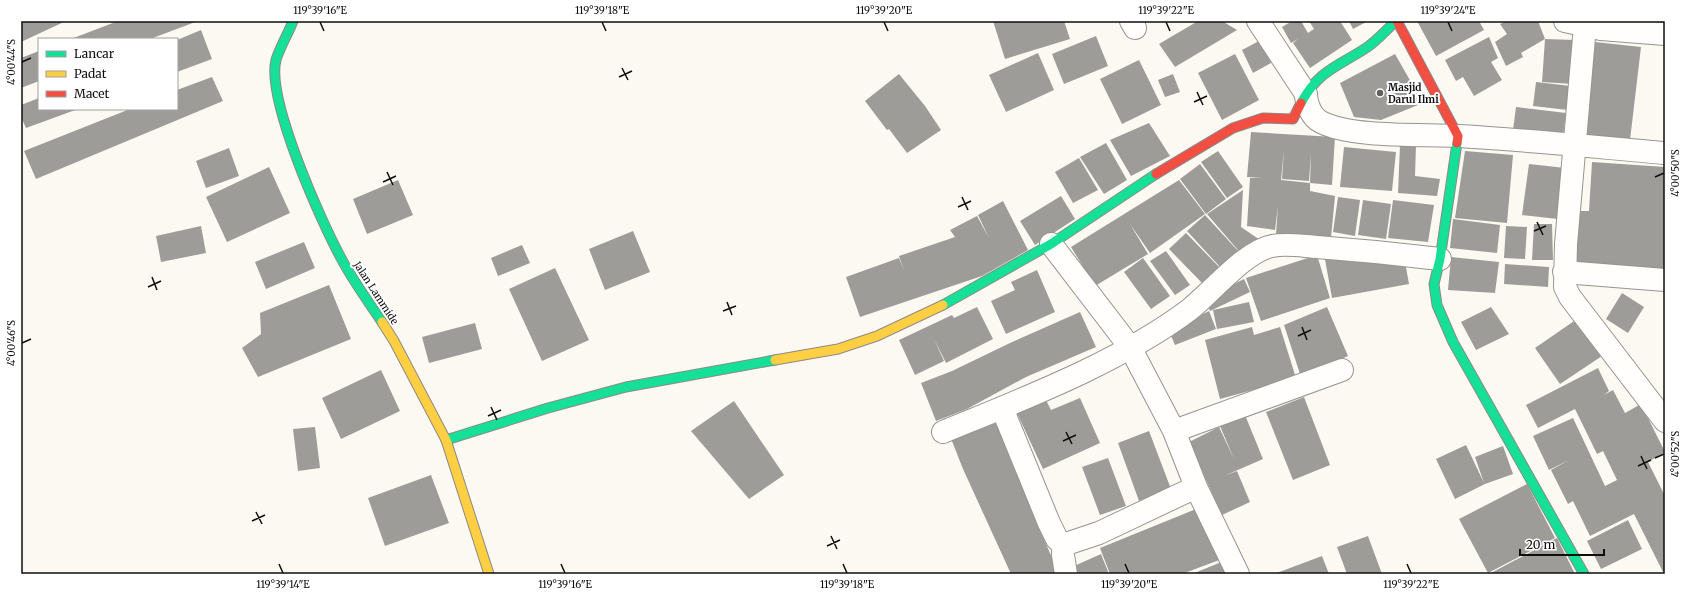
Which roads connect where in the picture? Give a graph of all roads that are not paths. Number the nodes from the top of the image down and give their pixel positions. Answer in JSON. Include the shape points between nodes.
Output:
{"nodes":[{"id":1,"x":293,"y":21,"type":"edge"},
{"id":2,"x":1258,"y":21,"type":"edge"},
{"id":3,"x":1396,"y":21,"type":"edge"},
{"id":4,"x":1575,"y":23,"type":"edge"},
{"id":5,"x":1665,"y":34,"type":"edge"},
{"id":6,"x":1306,"y":94,"type":"junction"},
{"id":7,"x":1458,"y":136,"type":"junction"},
{"id":8,"x":1574,"y":145,"type":"junction"},
{"id":9,"x":1665,"y":153,"type":"edge"},
{"id":10,"x":1051,"y":244,"type":"junction"},
{"id":11,"x":1440,"y":259,"type":"junction"},
{"id":12,"x":1564,"y":272,"type":"junction"},
{"id":13,"x":1665,"y":280,"type":"edge"},
{"id":14,"x":1130,"y":347,"type":"junction"},
{"id":15,"x":1342,"y":370,"type":"dead end"},
{"id":16,"x":1002,"y":408,"type":"junction"},
{"id":17,"x":1665,"y":421,"type":"edge"},
{"id":18,"x":1174,"y":431,"type":"junction"},
{"id":19,"x":943,"y":432,"type":"dead end"},
{"id":20,"x":446,"y":440,"type":"junction"},
{"id":21,"x":1196,"y":487,"type":"junction"},
{"id":22,"x":1063,"y":546,"type":"junction"},
{"id":23,"x":489,"y":574,"type":"edge"},
{"id":24,"x":1066,"y":574,"type":"edge"},
{"id":25,"x":1238,"y":574,"type":"edge"},
{"id":26,"x":1584,"y":574,"type":"edge"}],
"edges":[{"from":1,"to":20,"type":"street","name":"Jalan Lammide","via":[[276,61],[276,84],[285,124],[313,201],[341,259],[394,341]]},
{"from":2,"to":6,"type":"street"},
{"from":3,"to":6,"type":"street","via":[[1367,47],[1324,72]]},
{"from":3,"to":7,"type":"street"},
{"from":4,"to":5,"type":"street","via":[[1601,29]]},
{"from":4,"to":8,"type":"street"},
{"from":6,"to":7,"type":"street","via":[[1306,103],[1318,121],[1338,128],[1363,132]]},
{"from":6,"to":10,"type":"street","via":[[1293,119],[1263,118],[1233,128],[1154,175]]},
{"from":7,"to":8,"type":"street"},
{"from":7,"to":11,"type":"street"},
{"from":8,"to":9,"type":"street"},
{"from":8,"to":12,"type":"street"},
{"from":10,"to":14,"type":"street"},
{"from":10,"to":20,"type":"street","via":[[933,311],[878,336],[838,349],[626,387]]},
{"from":11,"to":14,"type":"street","via":[[1285,244],[1271,246],[1257,251],[1188,310]]},
{"from":11,"to":26,"type":"street","via":[[1434,284],[1442,320]]},
{"from":12,"to":13,"type":"street"},
{"from":12,"to":17,"type":"street","via":[[1564,287],[1570,296]]},
{"from":14,"to":16,"type":"street"},
{"from":14,"to":18,"type":"street"},
{"from":15,"to":18,"type":"street"},
{"from":16,"to":19,"type":"street"},
{"from":16,"to":22,"type":"street","via":[[1049,523]]},
{"from":18,"to":21,"type":"street"},
{"from":20,"to":23,"type":"street","name":"Jalan Lammide"},
{"from":21,"to":22,"type":"street","via":[[1099,533]]},
{"from":21,"to":25,"type":"street"},
{"from":22,"to":24,"type":"street"}]}
